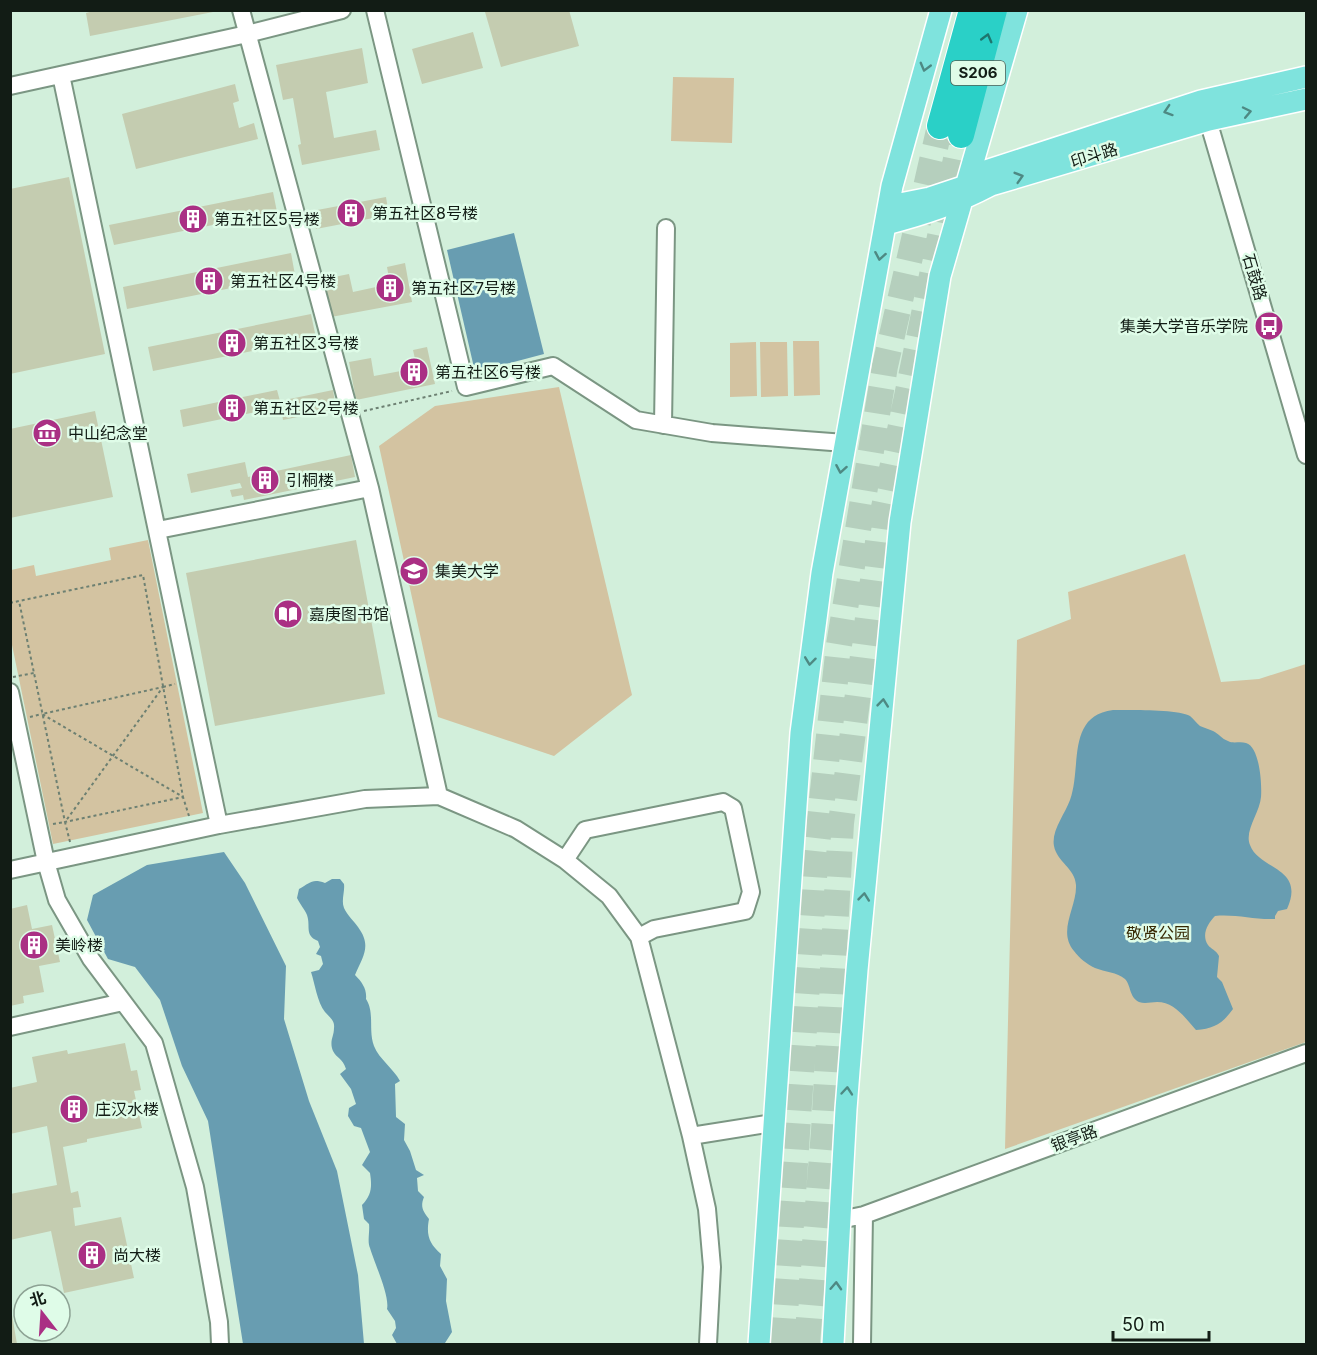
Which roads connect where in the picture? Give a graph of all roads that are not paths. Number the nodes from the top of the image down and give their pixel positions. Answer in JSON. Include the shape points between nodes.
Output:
{"nodes":[{"id":1,"x":241,"y":10,"type":"edge"},
{"id":2,"x":342,"y":10,"type":"edge"},
{"id":3,"x":375,"y":10,"type":"edge"},
{"id":4,"x":941,"y":10,"type":"edge"},
{"id":5,"x":972,"y":10,"type":"edge"},
{"id":6,"x":994,"y":10,"type":"edge"},
{"id":7,"x":1017,"y":10,"type":"edge"},
{"id":8,"x":247,"y":34,"type":"junction"},
{"id":9,"x":61,"y":75,"type":"junction"},
{"id":10,"x":1306,"y":77,"type":"edge"},
{"id":11,"x":10,"y":86,"type":"edge"},
{"id":12,"x":1306,"y":99,"type":"edge"},
{"id":13,"x":1205,"y":111,"type":"junction"},
{"id":14,"x":964,"y":193,"type":"junction"},
{"id":15,"x":888,"y":215,"type":"junction"},
{"id":16,"x":666,"y":228,"type":"dead end"},
{"id":17,"x":663,"y":425,"type":"junction"},
{"id":18,"x":845,"y":443,"type":"junction"},
{"id":19,"x":1306,"y":454,"type":"edge"},
{"id":20,"x":370,"y":488,"type":"junction"},
{"id":21,"x":158,"y":530,"type":"junction"},
{"id":22,"x":10,"y":692,"type":"edge"},
{"id":23,"x":439,"y":796,"type":"junction"},
{"id":24,"x":219,"y":825,"type":"junction"},
{"id":25,"x":565,"y":860,"type":"junction"},
{"id":26,"x":46,"y":862,"type":"junction"},
{"id":27,"x":10,"y":870,"type":"edge"},
{"id":28,"x":639,"y":937,"type":"junction"},
{"id":29,"x":123,"y":1002,"type":"junction"},
{"id":30,"x":10,"y":1027,"type":"edge"},
{"id":31,"x":1306,"y":1053,"type":"edge"},
{"id":32,"x":773,"y":1123,"type":"junction"},
{"id":33,"x":692,"y":1136,"type":"junction"},
{"id":34,"x":864,"y":1215,"type":"junction"},
{"id":35,"x":840,"y":1220,"type":"junction"},
{"id":36,"x":220,"y":1344,"type":"edge"},
{"id":37,"x":708,"y":1344,"type":"edge"},
{"id":38,"x":759,"y":1344,"type":"edge"},
{"id":39,"x":833,"y":1344,"type":"edge"},
{"id":40,"x":862,"y":1344,"type":"edge"}],
"edges":[{"from":1,"to":8,"type":"street"},
{"from":2,"to":8,"type":"street"},
{"from":3,"to":17,"type":"street","via":[[466,387],[553,366],[636,420]]},
{"from":4,"to":15,"type":"main road","one_way":true,"via":[[892,186]]},
{"from":5,"to":6,"type":"highway","number":"S206","one_way":true,"via":[[950,131]]},
{"from":7,"to":14,"type":"main road"},
{"from":8,"to":9,"type":"street"},
{"from":8,"to":20,"type":"street"},
{"from":9,"to":11,"type":"street"},
{"from":9,"to":21,"type":"street"},
{"from":10,"to":13,"type":"main road","name":"印斗路"},
{"from":13,"to":12,"type":"main road","name":"印斗路","one_way":true},
{"from":13,"to":14,"type":"main road","name":"印斗路","via":[[986,171]]},
{"from":13,"to":19,"type":"street","name":"石鼓路"},
{"from":14,"to":15,"type":"main road","name":"印斗路","via":[[930,198]]},
{"from":35,"to":14,"type":"main road","one_way":true,"via":[[857,970],[900,522],[940,276]]},
{"from":15,"to":18,"type":"main road","one_way":true},
{"from":16,"to":17,"type":"street"},
{"from":17,"to":18,"type":"street","via":[[712,434]]},
{"from":18,"to":32,"type":"main road","one_way":true,"via":[[822,573],[801,733]]},
{"from":20,"to":21,"type":"street"},
{"from":20,"to":23,"type":"street"},
{"from":21,"to":24,"type":"street"},
{"from":22,"to":26,"type":"street"},
{"from":23,"to":24,"type":"street","via":[[365,799]]},
{"from":23,"to":25,"type":"street","via":[[516,829]]},
{"from":24,"to":26,"type":"street"},
{"from":25,"to":28,"type":"street","via":[[609,896]]},
{"from":25,"to":28,"type":"street","via":[[585,830],[723,802],[732,808],[751,892],[745,911],[654,929]]},
{"from":26,"to":27,"type":"street"},
{"from":26,"to":29,"type":"street","via":[[57,900],[91,959]]},
{"from":28,"to":33,"type":"street"},
{"from":29,"to":30,"type":"street"},
{"from":29,"to":36,"type":"street","via":[[153,1043],[195,1187]]},
{"from":31,"to":34,"type":"street","name":"银亭路"},
{"from":32,"to":33,"type":"street"},
{"from":32,"to":38,"type":"main road"},
{"from":33,"to":37,"type":"street","via":[[708,1220],[712,1267]]},
{"from":34,"to":35,"type":"street","name":"银亭路"},
{"from":34,"to":40,"type":"street"},
{"from":39,"to":35,"type":"main road","one_way":true}]}
